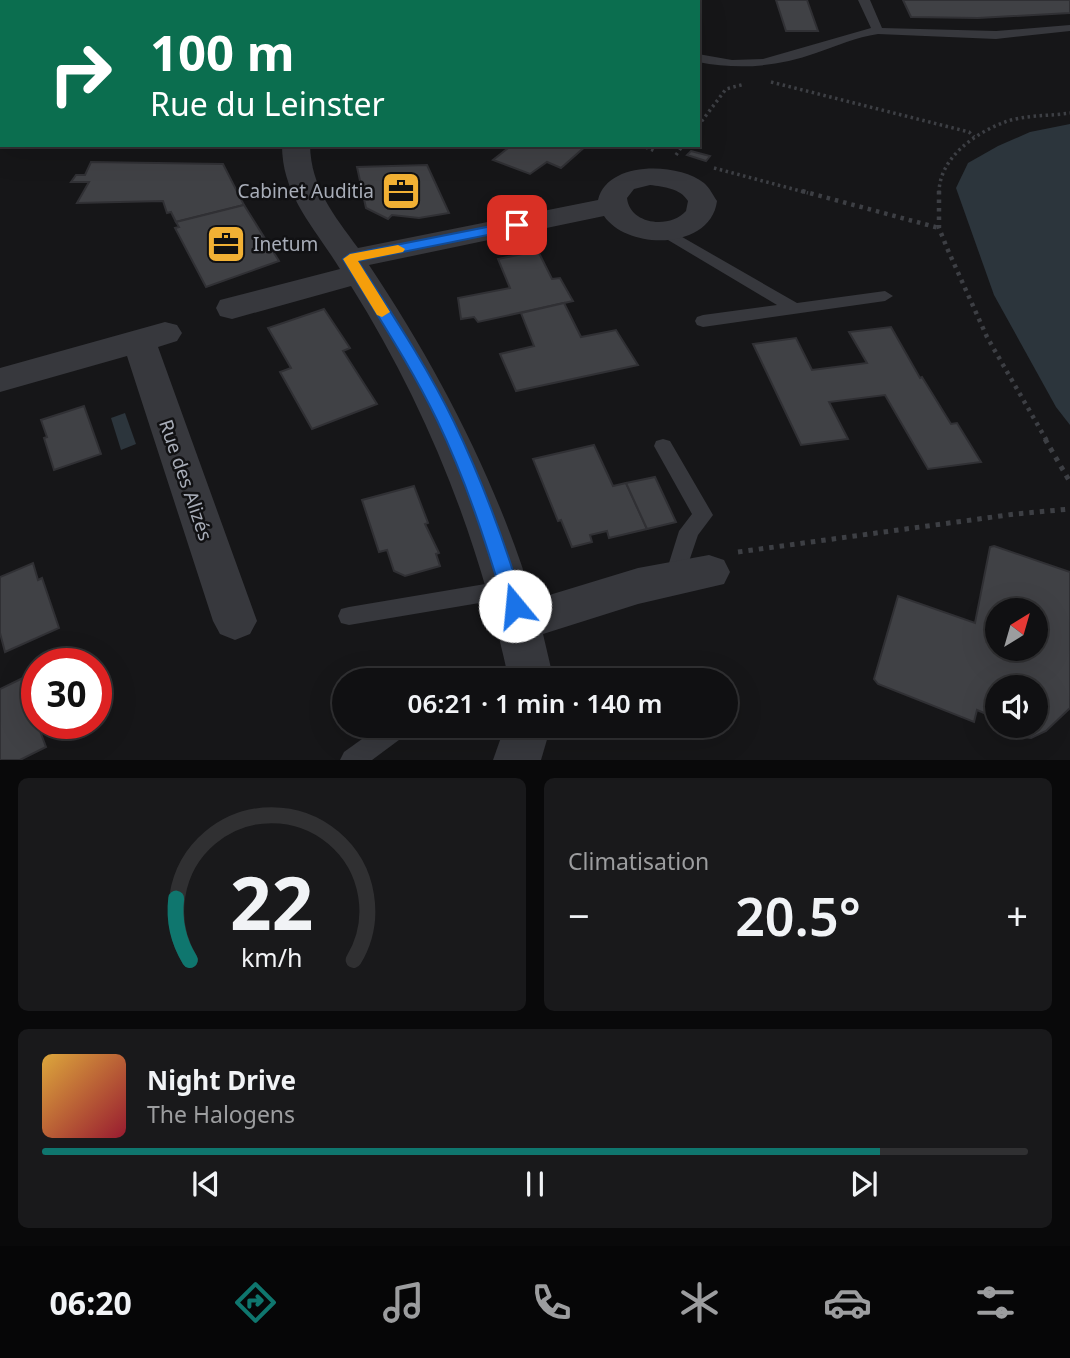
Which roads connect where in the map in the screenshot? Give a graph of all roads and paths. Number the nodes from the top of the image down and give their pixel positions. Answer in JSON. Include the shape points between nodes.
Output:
{"nodes":[{"id":1,"x":864,"y":0,"type":"edge"},
{"id":2,"x":1070,"y":28,"type":"edge"},
{"id":3,"x":878,"y":31,"type":"junction"},
{"id":4,"x":700,"y":58,"type":"edge"},
{"id":5,"x":761,"y":80,"type":"dead end"},
{"id":6,"x":749,"y":83,"type":"dead end"},
{"id":7,"x":1070,"y":113,"type":"edge"},
{"id":8,"x":700,"y":122,"type":"edge"},
{"id":9,"x":974,"y":137,"type":"junction"},
{"id":10,"x":296,"y":147,"type":"edge"},
{"id":11,"x":645,"y":147,"type":"edge"},
{"id":12,"x":662,"y":154,"type":"dead end"},
{"id":13,"x":674,"y":158,"type":"dead end"},
{"id":14,"x":687,"y":161,"type":"dead end"},
{"id":15,"x":714,"y":168,"type":"dead end"},
{"id":16,"x":612,"y":206,"type":"junction"},
{"id":17,"x":939,"y":229,"type":"junction"},
{"id":18,"x":663,"y":231,"type":"junction"},
{"id":19,"x":354,"y":266,"type":"junction"},
{"id":20,"x":885,"y":296,"type":"dead end"},
{"id":21,"x":232,"y":308,"type":"dead end"},
{"id":22,"x":794,"y":308,"type":"junction"},
{"id":23,"x":703,"y":321,"type":"dead end"},
{"id":24,"x":0,"y":380,"type":"edge"},
{"id":25,"x":663,"y":446,"type":"dead end"},
{"id":26,"x":1070,"y":482,"type":"edge"},
{"id":27,"x":1070,"y":509,"type":"edge"},
{"id":28,"x":692,"y":575,"type":"junction"},
{"id":29,"x":515,"y":606,"type":"junction"},
{"id":30,"x":349,"y":616,"type":"dead end"},
{"id":31,"x":235,"y":621,"type":"dead end"},
{"id":32,"x":529,"y":668,"type":"edge"},
{"id":33,"x":382,"y":738,"type":"edge"},
{"id":34,"x":524,"y":738,"type":"edge"},
{"id":35,"x":352,"y":760,"type":"edge"},
{"id":36,"x":517,"y":760,"type":"edge"}],
"edges":[{"from":1,"to":3,"type":"lane"},
{"from":2,"to":3,"type":"lane","via":[[996,35]]},
{"from":3,"to":4,"type":"lane","via":[[847,35],[760,65]]},
{"from":5,"to":9,"type":"path","via":[[969,132]]},
{"from":6,"to":8,"type":"path","via":[[726,89]]},
{"from":7,"to":9,"type":"path","via":[[1007,121]]},
{"from":9,"to":17,"type":"path","via":[[954,154],[939,182]]},
{"from":10,"to":19,"type":"street","via":[[300,183],[314,212]]},
{"from":11,"to":12,"type":"path"},
{"from":13,"to":14,"type":"path"},
{"from":15,"to":17,"type":"path"},
{"from":16,"to":18,"type":"street","via":[[625,221]]},
{"from":16,"to":18,"type":"street","via":[[616,190],[635,179],[663,177],[689,185],[704,201],[704,209],[691,224]]},
{"from":16,"to":19,"type":"street"},
{"from":17,"to":26,"type":"path","via":[[986,337]]},
{"from":18,"to":22,"type":"lane"},
{"from":19,"to":21,"type":"street"},
{"from":19,"to":29,"type":"street","via":[[446,420],[487,517]]},
{"from":20,"to":22,"type":"lane"},
{"from":22,"to":23,"type":"lane"},
{"from":24,"to":31,"type":"street","name":"Rue des Alizés","via":[[152,336]]},
{"from":25,"to":28,"type":"lane","via":[[703,515],[689,531]]},
{"from":27,"to":28,"type":"path","via":[[704,557]]},
{"from":28,"to":29,"type":"street"},
{"from":29,"to":30,"type":"lane"},
{"from":29,"to":32,"type":"street"},
{"from":33,"to":35,"type":"lane"},
{"from":34,"to":36,"type":"street"}]}
